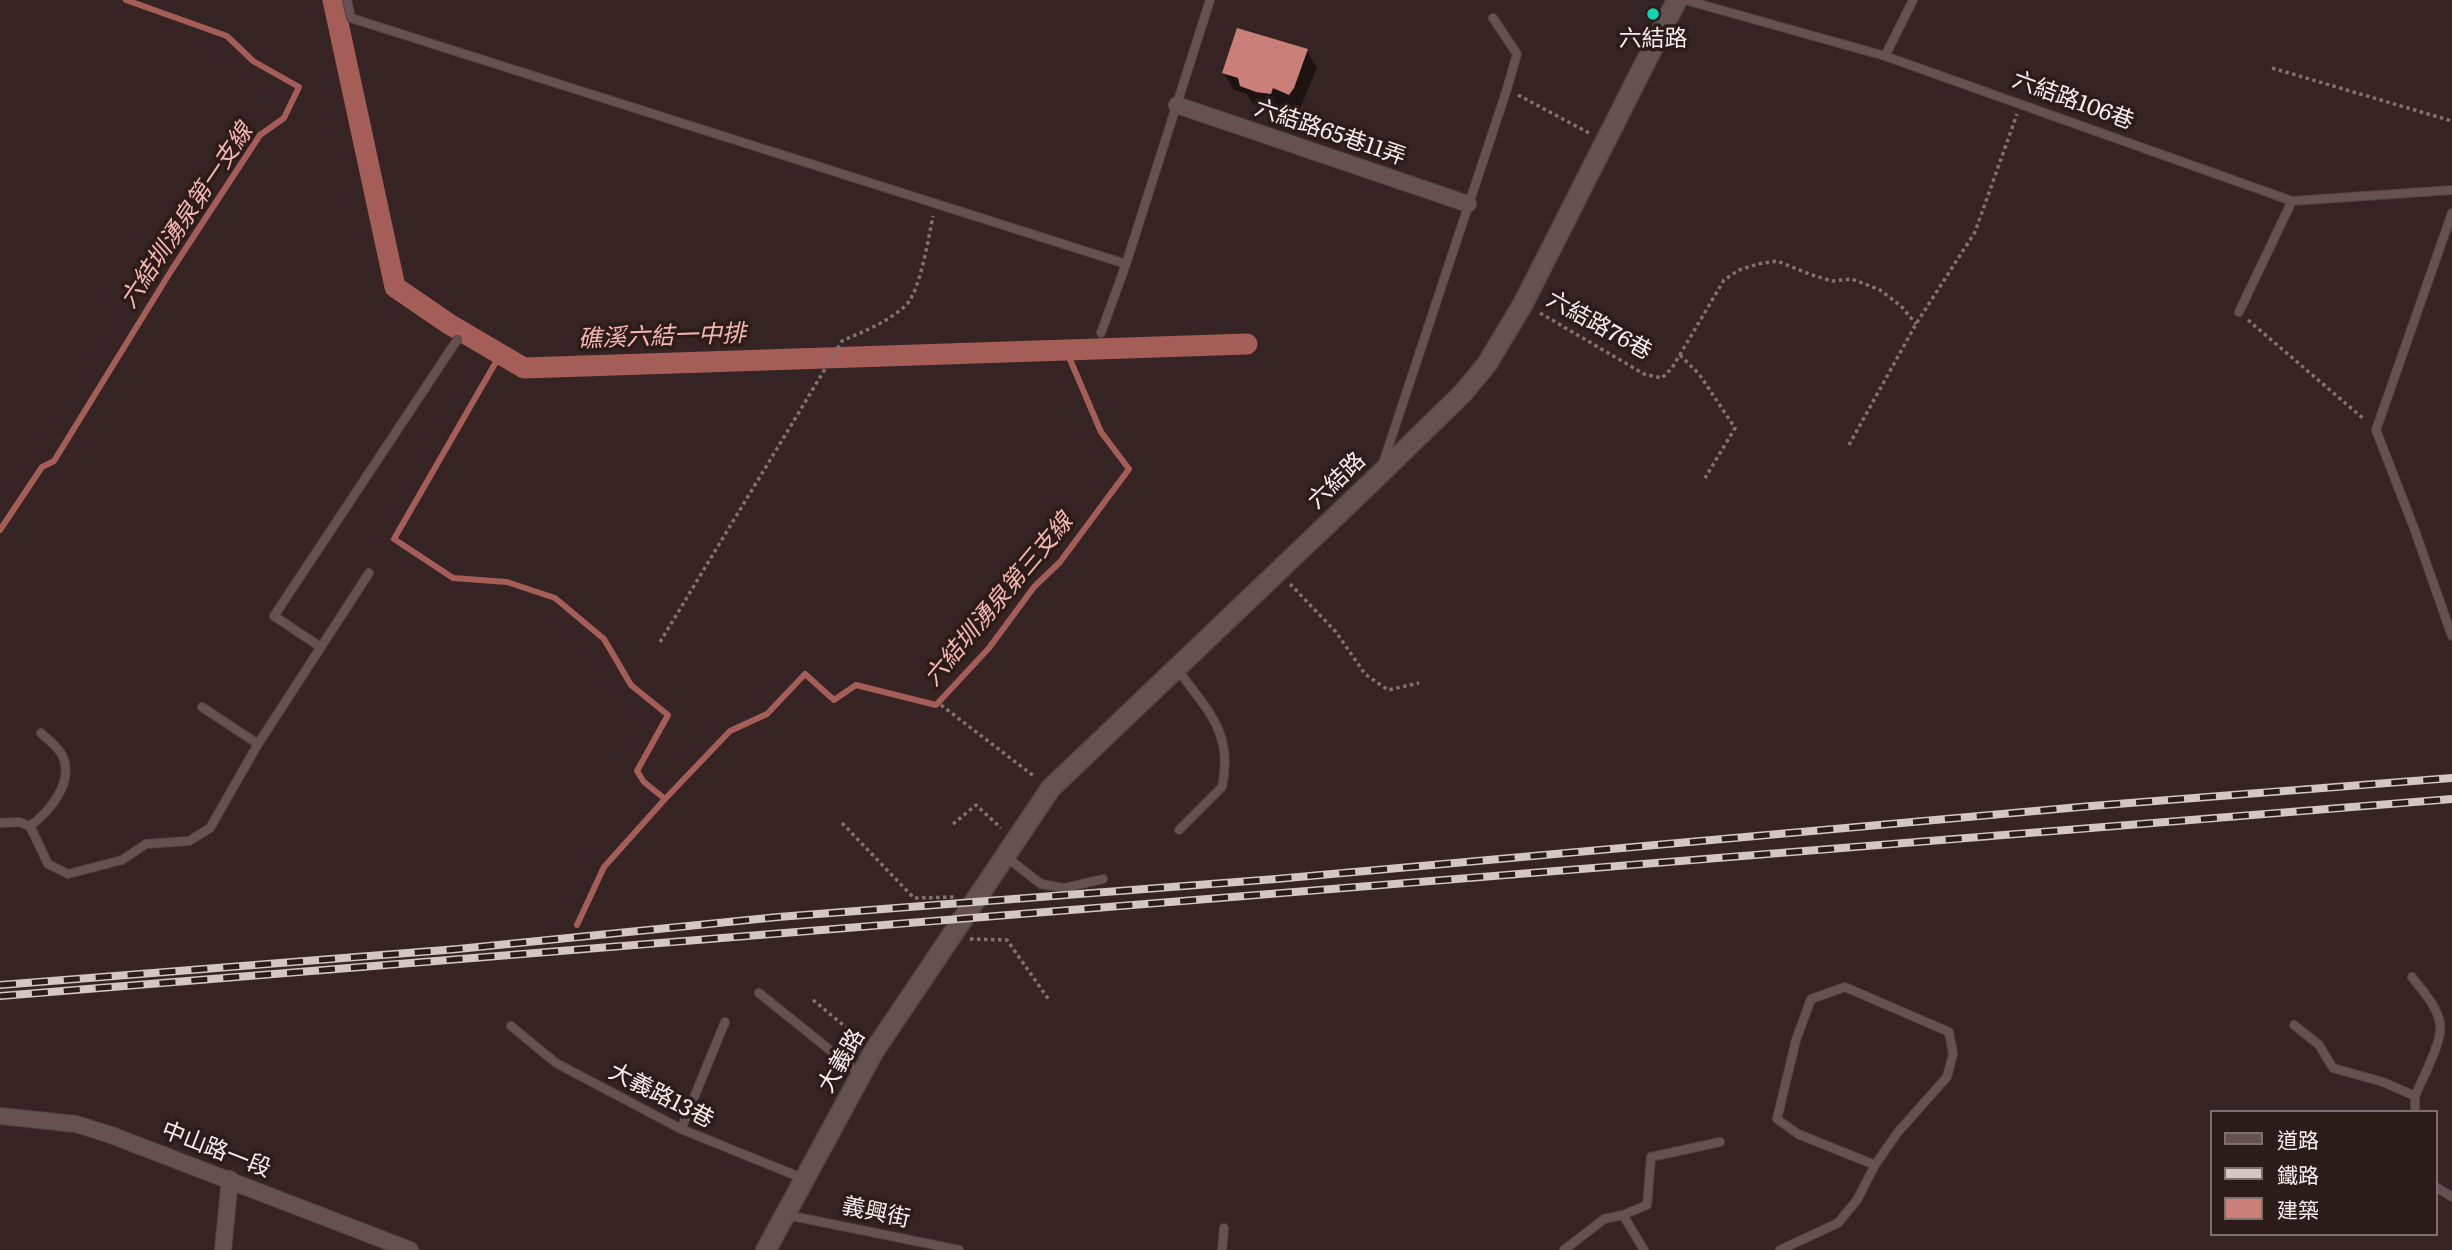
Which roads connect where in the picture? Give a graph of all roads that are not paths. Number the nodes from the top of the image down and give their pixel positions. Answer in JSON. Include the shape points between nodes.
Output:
{"nodes":[{"id":1,"x":347,"y":0,"type":"edge"},
{"id":2,"x":1210,"y":0,"type":"edge"},
{"id":3,"x":1677,"y":0,"type":"edge"},
{"id":4,"x":1685,"y":0,"type":"edge"},
{"id":5,"x":1913,"y":0,"type":"edge"},
{"id":6,"x":1493,"y":18,"type":"dead end"},
{"id":7,"x":1885,"y":56,"type":"junction"},
{"id":8,"x":1177,"y":105,"type":"junction"},
{"id":9,"x":2452,"y":190,"type":"edge"},
{"id":10,"x":2292,"y":201,"type":"junction"},
{"id":11,"x":1468,"y":204,"type":"junction"},
{"id":12,"x":2452,"y":213,"type":"edge"},
{"id":13,"x":1126,"y":264,"type":"junction"},
{"id":14,"x":2239,"y":312,"type":"road end"},
{"id":15,"x":1101,"y":333,"type":"dead end"},
{"id":16,"x":457,"y":340,"type":"dead end"},
{"id":17,"x":1378,"y":476,"type":"junction"},
{"id":18,"x":369,"y":573,"type":"dead end"},
{"id":19,"x":2452,"y":636,"type":"edge"},
{"id":20,"x":320,"y":646,"type":"junction"},
{"id":21,"x":1177,"y":668,"type":"junction"},
{"id":22,"x":202,"y":707,"type":"dead end"},
{"id":23,"x":41,"y":733,"type":"dead end"},
{"id":24,"x":258,"y":744,"type":"junction"},
{"id":25,"x":0,"y":823,"type":"edge"},
{"id":26,"x":30,"y":826,"type":"junction"},
{"id":27,"x":1179,"y":830,"type":"dead end"},
{"id":28,"x":1010,"y":849,"type":"junction"},
{"id":29,"x":1103,"y":879,"type":"dead end"},
{"id":30,"x":976,"y":900,"type":"joint"},
{"id":31,"x":2412,"y":977,"type":"dead end"},
{"id":32,"x":759,"y":993,"type":"dead end"},
{"id":33,"x":725,"y":1022,"type":"dead end"},
{"id":34,"x":2294,"y":1025,"type":"dead end"},
{"id":35,"x":511,"y":1026,"type":"dead end"},
{"id":36,"x":861,"y":1075,"type":"junction"},
{"id":37,"x":2415,"y":1096,"type":"junction"},
{"id":38,"x":2415,"y":1110,"type":"edge"},
{"id":39,"x":0,"y":1116,"type":"edge"},
{"id":40,"x":681,"y":1129,"type":"junction"},
{"id":41,"x":1720,"y":1142,"type":"dead end"},
{"id":42,"x":1875,"y":1165,"type":"junction"},
{"id":43,"x":230,"y":1179,"type":"junction"},
{"id":44,"x":805,"y":1180,"type":"junction"},
{"id":45,"x":786,"y":1214,"type":"junction"},
{"id":46,"x":1623,"y":1215,"type":"junction"},
{"id":47,"x":1224,"y":1228,"type":"dead end"},
{"id":48,"x":223,"y":1250,"type":"edge"},
{"id":49,"x":410,"y":1250,"type":"edge"},
{"id":50,"x":765,"y":1250,"type":"edge"},
{"id":51,"x":959,"y":1250,"type":"edge"},
{"id":52,"x":1222,"y":1250,"type":"edge"},
{"id":53,"x":1564,"y":1250,"type":"edge"},
{"id":54,"x":1643,"y":1250,"type":"edge"},
{"id":55,"x":1780,"y":1250,"type":"edge"}],
"edges":[{"from":1,"to":13,"type":"lane","via":[[351,18]]},
{"from":2,"to":8,"type":"lane"},
{"from":3,"to":17,"type":"street","name":"六結路","via":[[1523,304],[1487,364]]},
{"from":4,"to":7,"type":"lane","name":"六結路106巷"},
{"from":5,"to":7,"type":"lane"},
{"from":6,"to":11,"type":"lane","via":[[1517,54]]},
{"from":7,"to":10,"type":"lane","name":"六結路106巷"},
{"from":8,"to":11,"type":"street","name":"六結路65巷11弄"},
{"from":8,"to":13,"type":"lane"},
{"from":9,"to":10,"type":"lane","name":"六結路106巷"},
{"from":10,"to":14,"type":"lane"},
{"from":11,"to":17,"type":"lane"},
{"from":12,"to":19,"type":"lane","via":[[2376,430]]},
{"from":13,"to":15,"type":"lane"},
{"from":16,"to":20,"type":"lane","via":[[274,616]]},
{"from":17,"to":21,"type":"street","name":"六結路"},
{"from":18,"to":20,"type":"lane"},
{"from":20,"to":24,"type":"lane"},
{"from":21,"to":27,"type":"lane","via":[[1217,724],[1225,750],[1222,787]]},
{"from":21,"to":28,"type":"street","name":"六結路","via":[[1051,788]]},
{"from":22,"to":24,"type":"lane"},
{"from":23,"to":26,"type":"lane","via":[[63,755],[66,775],[46,814]]},
{"from":24,"to":26,"type":"lane","via":[[210,828],[189,841],[146,844],[122,860],[68,874],[48,864]]},
{"from":25,"to":26,"type":"lane"},
{"from":28,"to":29,"type":"lane","via":[[1041,884],[1064,888]]},
{"from":28,"to":30,"type":"street","name":"六結路"},
{"from":30,"to":36,"type":"street","name":"大義路"},
{"from":31,"to":37,"type":"lane","via":[[2441,1025]]},
{"from":32,"to":36,"type":"lane"},
{"from":33,"to":40,"type":"lane"},
{"from":34,"to":37,"type":"lane","via":[[2319,1045],[2333,1068]]},
{"from":35,"to":40,"type":"lane","name":"大義路13巷","via":[[556,1063]]},
{"from":36,"to":44,"type":"street","name":"大義路"},
{"from":37,"to":38,"type":"lane"},
{"from":39,"to":43,"type":"street","name":"中山路一段","via":[[76,1124]]},
{"from":40,"to":44,"type":"lane","name":"大義路13巷"},
{"from":41,"to":46,"type":"lane","via":[[1651,1157],[1647,1205]]},
{"from":42,"to":42,"type":"lane","via":[[1947,1077],[1953,1054],[1949,1032],[1846,987],[1811,999],[1777,1119],[1798,1134]]},
{"from":42,"to":55,"type":"lane","via":[[1857,1200],[1838,1223]]},
{"from":43,"to":48,"type":"street"},
{"from":43,"to":49,"type":"street","name":"中山路一段"},
{"from":44,"to":45,"type":"street","name":"大義路"},
{"from":45,"to":50,"type":"street","name":"大義路"},
{"from":45,"to":51,"type":"lane","name":"義興街"},
{"from":46,"to":53,"type":"lane","via":[[1604,1219]]},
{"from":46,"to":54,"type":"lane"},
{"from":47,"to":52,"type":"lane"}]}
